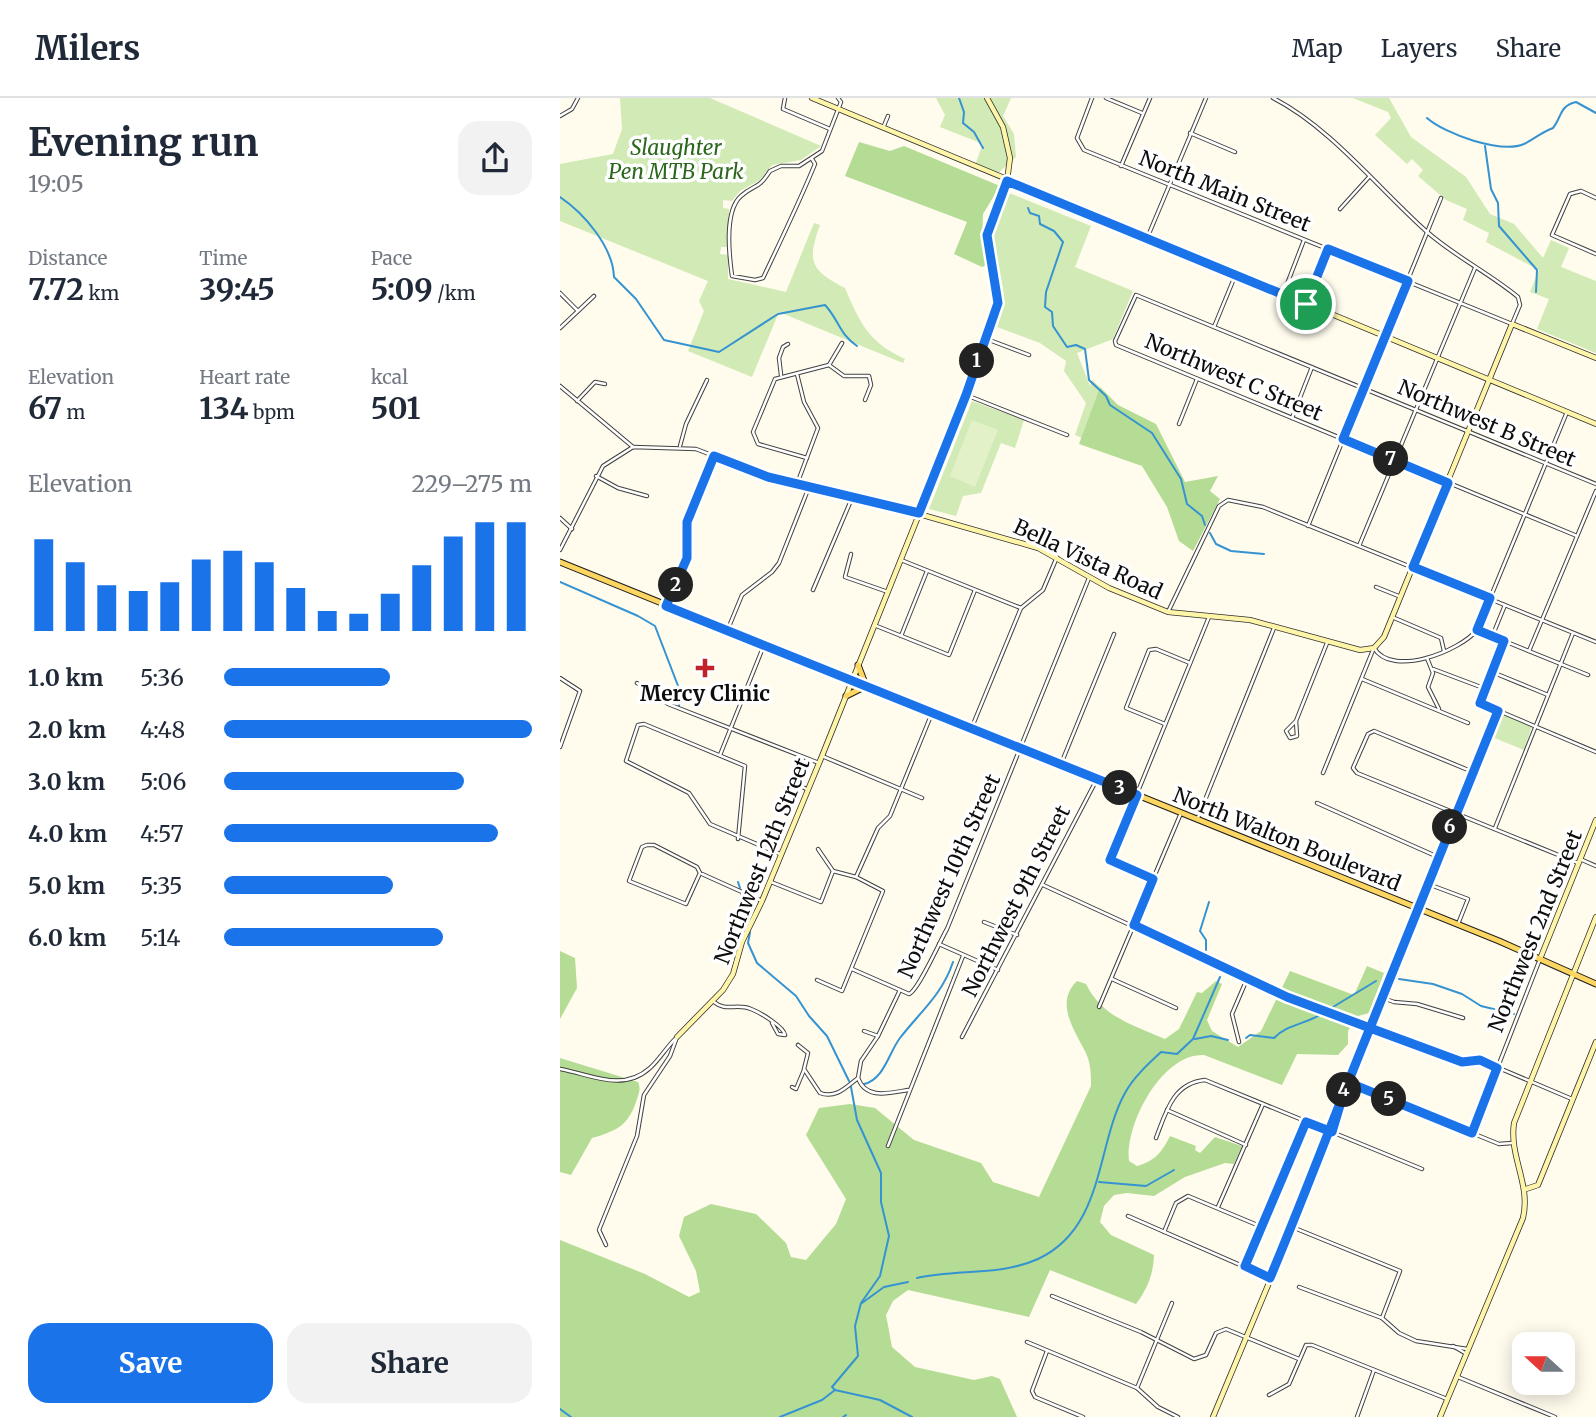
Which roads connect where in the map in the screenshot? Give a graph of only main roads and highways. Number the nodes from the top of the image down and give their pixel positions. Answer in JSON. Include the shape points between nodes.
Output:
{"nodes":[{"id":1,"x":560,"y":562,"type":"edge"},
{"id":2,"x":858,"y":665,"type":"road end"},
{"id":3,"x":866,"y":686,"type":"junction"},
{"id":4,"x":846,"y":696,"type":"road end"},
{"id":5,"x":1596,"y":984,"type":"edge"}],
"edges":[{"from":1,"to":3,"type":"main road","name":"North Walton Boulevard"},
{"from":2,"to":3,"type":"main road"},
{"from":3,"to":4,"type":"main road"},
{"from":3,"to":5,"type":"main road","name":"North Walton Boulevard"}]}
